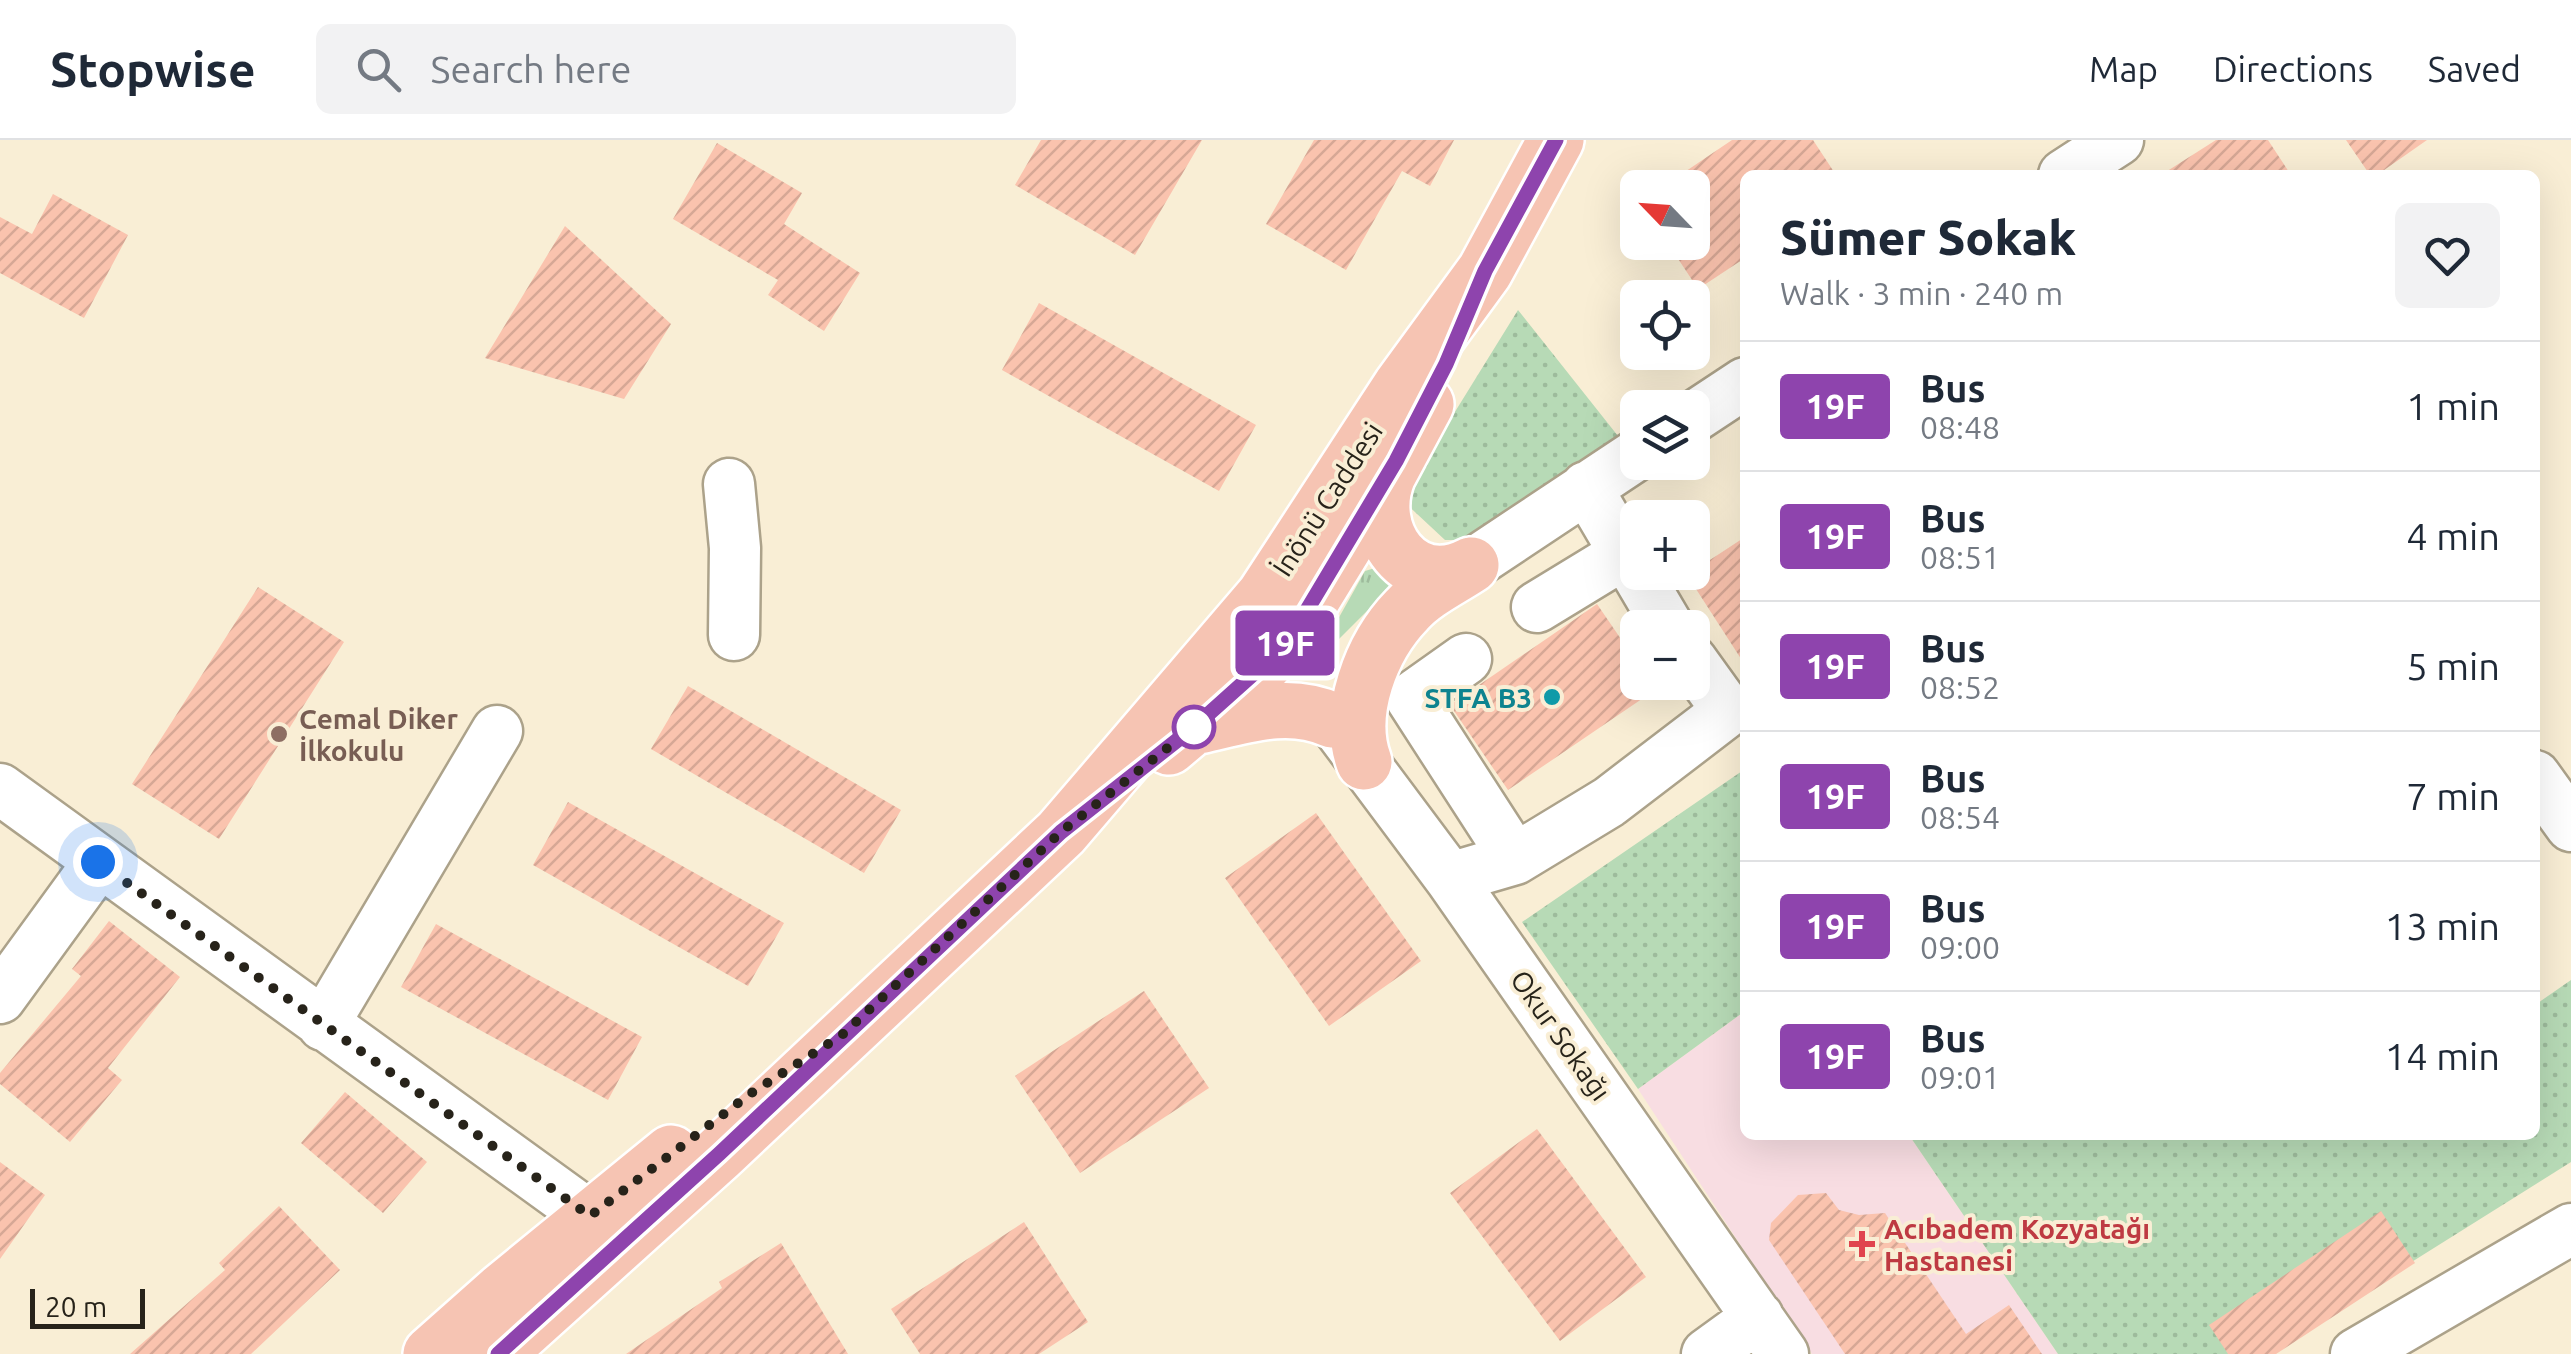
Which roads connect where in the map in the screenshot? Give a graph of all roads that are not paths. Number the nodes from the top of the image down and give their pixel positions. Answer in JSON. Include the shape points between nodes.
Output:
{"nodes":[{"id":1,"x":1556,"y":140,"type":"edge"},
{"id":2,"x":1485,"y":271,"type":"junction"},
{"id":3,"x":1740,"y":387,"type":"edge"},
{"id":4,"x":1710,"y":406,"type":"edge"},
{"id":5,"x":1620,"y":465,"type":"edge"},
{"id":6,"x":1388,"y":475,"type":"junction"},
{"id":7,"x":728,"y":484,"type":"dead end"},
{"id":8,"x":1586,"y":487,"type":"junction"},
{"id":9,"x":1620,"y":547,"type":"edge"},
{"id":10,"x":1620,"y":556,"type":"edge"},
{"id":11,"x":1472,"y":565,"type":"junction"},
{"id":12,"x":1536,"y":608,"type":"dead end"},
{"id":13,"x":1265,"y":631,"type":"junction"},
{"id":14,"x":734,"y":635,"type":"dead end"},
{"id":15,"x":1466,"y":659,"type":"dead end"},
{"id":16,"x":1710,"y":686,"type":"edge"},
{"id":17,"x":1194,"y":727,"type":"junction"},
{"id":18,"x":497,"y":731,"type":"dead end"},
{"id":19,"x":1348,"y":741,"type":"junction"},
{"id":20,"x":2540,"y":783,"type":"edge"},
{"id":21,"x":0,"y":789,"type":"edge"},
{"id":22,"x":2571,"y":826,"type":"edge"},
{"id":23,"x":1061,"y":832,"type":"junction"},
{"id":24,"x":1515,"y":858,"type":"junction"},
{"id":25,"x":98,"y":862,"type":"junction"},
{"id":26,"x":1450,"y":878,"type":"junction"},
{"id":27,"x":0,"y":998,"type":"edge"},
{"id":28,"x":323,"y":1025,"type":"junction"},
{"id":29,"x":842,"y":1035,"type":"junction"},
{"id":30,"x":590,"y":1216,"type":"junction"},
{"id":31,"x":2571,"y":1229,"type":"edge"},
{"id":32,"x":1771,"y":1336,"type":"edge"},
{"id":33,"x":496,"y":1343,"type":"edge"},
{"id":34,"x":431,"y":1354,"type":"edge"},
{"id":35,"x":1707,"y":1354,"type":"edge"},
{"id":36,"x":2356,"y":1354,"type":"edge"}],
"edges":[{"from":1,"to":2,"type":"main road","name":"İnönü Caddesi"},
{"from":2,"to":6,"type":"main road"},
{"from":2,"to":13,"type":"main road","name":"İnönü Caddesi","via":[[1400,386]]},
{"from":3,"to":4,"type":"street"},
{"from":5,"to":8,"type":"street"},
{"from":6,"to":11,"type":"main road","via":[[1380,504],[1399,554],[1432,574]]},
{"from":6,"to":13,"type":"main road","via":[[1301,620]]},
{"from":7,"to":14,"type":"street"},
{"from":8,"to":9,"type":"street"},
{"from":8,"to":11,"type":"street"},
{"from":10,"to":12,"type":"street"},
{"from":11,"to":19,"type":"main road","via":[[1406,610],[1384,641],[1357,718],[1358,741]]},
{"from":13,"to":17,"type":"main road"},
{"from":13,"to":19,"type":"main road"},
{"from":13,"to":23,"type":"main road","name":"İnönü Caddesi"},
{"from":15,"to":24,"type":"street","via":[[1411,698]]},
{"from":16,"to":24,"type":"street","via":[[1728,711],[1609,802]]},
{"from":17,"to":19,"type":"main road","via":[[1284,709],[1308,711]]},
{"from":17,"to":23,"type":"main road"},
{"from":18,"to":28,"type":"street"},
{"from":19,"to":26,"type":"street","name":"Okur Sokağı"},
{"from":20,"to":22,"type":"street"},
{"from":21,"to":25,"type":"street"},
{"from":23,"to":29,"type":"main road","name":"İnönü Caddesi"},
{"from":24,"to":26,"type":"street"},
{"from":25,"to":27,"type":"street"},
{"from":25,"to":28,"type":"street"},
{"from":26,"to":32,"type":"street","name":"Okur Sokağı"},
{"from":28,"to":30,"type":"street"},
{"from":29,"to":30,"type":"main road","name":"İnönü Caddesi","via":[[750,1094]]},
{"from":29,"to":33,"type":"main road","name":"İnönü Caddesi","via":[[719,1154]]},
{"from":30,"to":33,"type":"main road","name":"İnönü Caddesi"},
{"from":31,"to":36,"type":"street"},
{"from":32,"to":35,"type":"street"},
{"from":33,"to":34,"type":"main road","name":"İnönü Caddesi"}]}
